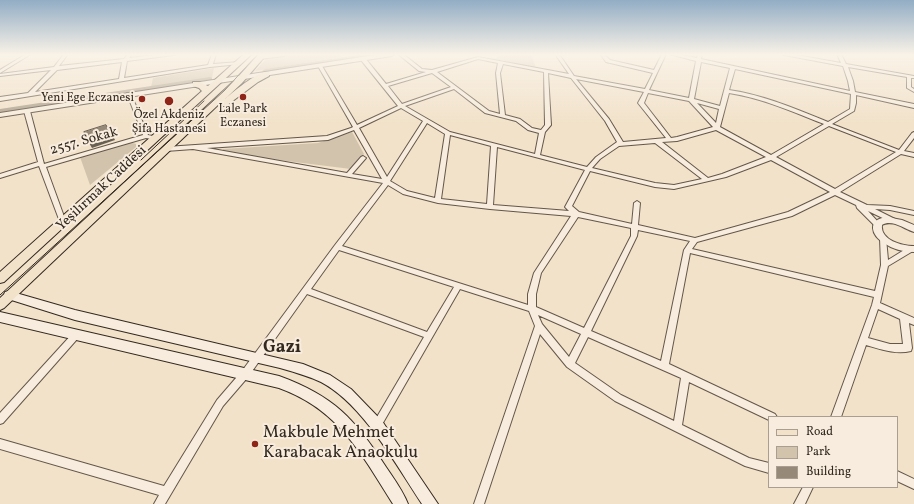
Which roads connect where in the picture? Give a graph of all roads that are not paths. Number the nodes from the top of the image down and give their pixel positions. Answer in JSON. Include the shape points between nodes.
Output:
{"nodes":[{"id":1,"x":573,"y":77,"type":"edge"},
{"id":2,"x":911,"y":77,"type":"edge"},
{"id":3,"x":46,"y":78,"type":"edge"},
{"id":4,"x":136,"y":78,"type":"edge"},
{"id":5,"x":222,"y":78,"type":"edge"},
{"id":6,"x":242,"y":78,"type":"joint"},
{"id":7,"x":260,"y":78,"type":"edge"},
{"id":8,"x":327,"y":78,"type":"edge"},
{"id":9,"x":377,"y":78,"type":"edge"},
{"id":10,"x":414,"y":78,"type":"edge"},
{"id":11,"x":441,"y":78,"type":"edge"},
{"id":12,"x":499,"y":78,"type":"edge"},
{"id":13,"x":546,"y":78,"type":"edge"},
{"id":14,"x":576,"y":78,"type":"edge"},
{"id":15,"x":653,"y":78,"type":"edge"},
{"id":16,"x":695,"y":78,"type":"edge"},
{"id":17,"x":730,"y":78,"type":"edge"},
{"id":18,"x":783,"y":78,"type":"edge"},
{"id":19,"x":849,"y":78,"type":"edge"},
{"id":20,"x":120,"y":80,"type":"joint"},
{"id":21,"x":218,"y":81,"type":"junction"},
{"id":22,"x":196,"y":84,"type":"junction"},
{"id":23,"x":384,"y":86,"type":"junction"},
{"id":24,"x":455,"y":88,"type":"junction"},
{"id":25,"x":646,"y":91,"type":"junction"},
{"id":26,"x":726,"y":91,"type":"junction"},
{"id":27,"x":914,"y":91,"type":"edge"},
{"id":28,"x":206,"y":92,"type":"junction"},
{"id":29,"x":852,"y":92,"type":"junction"},
{"id":30,"x":30,"y":94,"type":"junction"},
{"id":31,"x":129,"y":94,"type":"junction"},
{"id":32,"x":0,"y":99,"type":"edge"},
{"id":33,"x":691,"y":100,"type":"junction"},
{"id":34,"x":400,"y":106,"type":"junction"},
{"id":35,"x":914,"y":107,"type":"edge"},
{"id":36,"x":722,"y":108,"type":"junction"},
{"id":37,"x":28,"y":111,"type":"junction"},
{"id":38,"x":0,"y":115,"type":"edge"},
{"id":39,"x":503,"y":115,"type":"junction"},
{"id":40,"x":425,"y":121,"type":"junction"},
{"id":41,"x":829,"y":124,"type":"junction"},
{"id":42,"x":355,"y":128,"type":"junction"},
{"id":43,"x":717,"y":128,"type":"junction"},
{"id":44,"x":185,"y":131,"type":"junction"},
{"id":45,"x":542,"y":132,"type":"junction"},
{"id":46,"x":448,"y":133,"type":"junction"},
{"id":47,"x":914,"y":134,"type":"edge"},
{"id":48,"x":151,"y":137,"type":"junction"},
{"id":49,"x":670,"y":140,"type":"junction"},
{"id":50,"x":657,"y":141,"type":"junction"},
{"id":51,"x":912,"y":141,"type":"edge"},
{"id":52,"x":620,"y":144,"type":"junction"},
{"id":53,"x":494,"y":145,"type":"junction"},
{"id":54,"x":192,"y":147,"type":"junction"},
{"id":55,"x":166,"y":149,"type":"junction"},
{"id":56,"x":900,"y":152,"type":"junction"},
{"id":57,"x":914,"y":155,"type":"edge"},
{"id":58,"x":537,"y":156,"type":"junction"},
{"id":59,"x":363,"y":158,"type":"dead end"},
{"id":60,"x":772,"y":158,"type":"junction"},
{"id":61,"x":42,"y":165,"type":"junction"},
{"id":62,"x":588,"y":169,"type":"junction"},
{"id":63,"x":348,"y":175,"type":"junction"},
{"id":64,"x":0,"y":176,"type":"edge"},
{"id":65,"x":707,"y":180,"type":"junction"},
{"id":66,"x":387,"y":182,"type":"junction"},
{"id":67,"x":835,"y":192,"type":"junction"},
{"id":68,"x":438,"y":201,"type":"junction"},
{"id":69,"x":855,"y":201,"type":"junction"},
{"id":70,"x":637,"y":202,"type":"dead end"},
{"id":71,"x":864,"y":206,"type":"junction"},
{"id":72,"x":490,"y":207,"type":"junction"},
{"id":73,"x":914,"y":213,"type":"edge"},
{"id":74,"x":576,"y":214,"type":"junction"},
{"id":75,"x":893,"y":221,"type":"junction"},
{"id":76,"x":63,"y":222,"type":"junction"},
{"id":77,"x":877,"y":224,"type":"junction"},
{"id":78,"x":912,"y":227,"type":"edge"},
{"id":79,"x":635,"y":228,"type":"junction"},
{"id":80,"x":883,"y":238,"type":"junction"},
{"id":81,"x":695,"y":240,"type":"junction"},
{"id":82,"x":337,"y":247,"type":"junction"},
{"id":83,"x":912,"y":249,"type":"edge"},
{"id":84,"x":687,"y":250,"type":"junction"},
{"id":85,"x":885,"y":265,"type":"junction"},
{"id":86,"x":0,"y":279,"type":"edge"},
{"id":87,"x":458,"y":286,"type":"junction"},
{"id":88,"x":306,"y":290,"type":"junction"},
{"id":89,"x":5,"y":294,"type":"edge"},
{"id":90,"x":878,"y":295,"type":"junction"},
{"id":91,"x":0,"y":305,"type":"edge"},
{"id":92,"x":876,"y":306,"type":"junction"},
{"id":93,"x":532,"y":309,"type":"junction"},
{"id":94,"x":0,"y":317,"type":"edge"},
{"id":95,"x":904,"y":318,"type":"junction"},
{"id":96,"x":914,"y":322,"type":"edge"},
{"id":97,"x":539,"y":326,"type":"junction"},
{"id":98,"x":586,"y":332,"type":"junction"},
{"id":99,"x":76,"y":335,"type":"junction"},
{"id":100,"x":429,"y":336,"type":"junction"},
{"id":101,"x":865,"y":340,"type":"junction"},
{"id":102,"x":257,"y":358,"type":"junction"},
{"id":103,"x":570,"y":364,"type":"junction"},
{"id":104,"x":664,"y":366,"type":"junction"},
{"id":105,"x":246,"y":374,"type":"junction"},
{"id":106,"x":686,"y":376,"type":"junction"},
{"id":107,"x":770,"y":416,"type":"edge"},
{"id":108,"x":836,"y":416,"type":"edge"},
{"id":109,"x":0,"y":420,"type":"edge"},
{"id":110,"x":377,"y":425,"type":"junction"},
{"id":111,"x":677,"y":428,"type":"junction"},
{"id":112,"x":0,"y":444,"type":"edge"},
{"id":113,"x":768,"y":468,"type":"edge"},
{"id":114,"x":898,"y":476,"type":"edge"},
{"id":115,"x":914,"y":484,"type":"edge"},
{"id":116,"x":807,"y":488,"type":"edge"},
{"id":117,"x":166,"y":492,"type":"junction"},
{"id":118,"x":159,"y":504,"type":"edge"},
{"id":119,"x":401,"y":504,"type":"edge"},
{"id":120,"x":431,"y":504,"type":"edge"},
{"id":121,"x":479,"y":504,"type":"edge"},
{"id":122,"x":799,"y":504,"type":"edge"}],
"edges":[{"from":1,"to":52,"type":"street","via":[[607,120]]},
{"from":2,"to":27,"type":"street","via":[[909,88]]},
{"from":3,"to":30,"type":"street"},
{"from":4,"to":20,"type":"street"},
{"from":5,"to":21,"type":"main road","name":"Yeşilırmak Caddesi"},
{"from":6,"to":21,"type":"street"},
{"from":6,"to":44,"type":"main road","name":"Yeşilırmak Caddesi"},
{"from":7,"to":44,"type":"main road"},
{"from":8,"to":42,"type":"street"},
{"from":9,"to":23,"type":"street"},
{"from":10,"to":23,"type":"street"},
{"from":11,"to":24,"type":"street"},
{"from":12,"to":39,"type":"street"},
{"from":13,"to":45,"type":"street","via":[[548,125]]},
{"from":14,"to":25,"type":"street"},
{"from":15,"to":25,"type":"street"},
{"from":16,"to":33,"type":"street"},
{"from":17,"to":26,"type":"street"},
{"from":18,"to":29,"type":"street"},
{"from":19,"to":29,"type":"street"},
{"from":20,"to":30,"type":"street"},
{"from":21,"to":22,"type":"street"},
{"from":21,"to":28,"type":"main road","name":"Yeşilırmak Caddesi"},
{"from":22,"to":28,"type":"main road","via":[[206,89]]},
{"from":22,"to":31,"type":"street"},
{"from":23,"to":34,"type":"street"},
{"from":24,"to":34,"type":"street"},
{"from":24,"to":39,"type":"street","via":[[487,112]]},
{"from":25,"to":33,"type":"street"},
{"from":25,"to":49,"type":"street","via":[[641,103]]},
{"from":26,"to":36,"type":"street"},
{"from":26,"to":41,"type":"street","via":[[772,102]]},
{"from":28,"to":48,"type":"main road","name":"Yeşilırmak Caddesi"},
{"from":29,"to":35,"type":"street"},
{"from":29,"to":41,"type":"street","via":[[852,110]]},
{"from":30,"to":32,"type":"street"},
{"from":31,"to":37,"type":"street"},
{"from":31,"to":48,"type":"street"},
{"from":33,"to":36,"type":"street"},
{"from":33,"to":43,"type":"street"},
{"from":34,"to":40,"type":"street"},
{"from":34,"to":42,"type":"street"},
{"from":36,"to":43,"type":"street"},
{"from":37,"to":38,"type":"street"},
{"from":37,"to":61,"type":"street"},
{"from":39,"to":45,"type":"street","via":[[518,120],[530,129]]},
{"from":40,"to":46,"type":"street"},
{"from":40,"to":66,"type":"street"},
{"from":41,"to":56,"type":"street"},
{"from":41,"to":60,"type":"street"},
{"from":42,"to":54,"type":"street","via":[[328,138]]},
{"from":42,"to":66,"type":"street"},
{"from":43,"to":49,"type":"street"},
{"from":43,"to":60,"type":"street"},
{"from":44,"to":55,"type":"main road","name":"Yeşilırmak Caddesi"},
{"from":45,"to":58,"type":"street"},
{"from":46,"to":53,"type":"street"},
{"from":46,"to":68,"type":"street"},
{"from":47,"to":51,"type":"street"},
{"from":48,"to":61,"type":"street","name":"2557. Sokak"},
{"from":48,"to":76,"type":"main road","name":"Yeşilırmak Caddesi"},
{"from":49,"to":50,"type":"street"},
{"from":50,"to":52,"type":"street"},
{"from":50,"to":65,"type":"street"},
{"from":51,"to":56,"type":"street"},
{"from":52,"to":62,"type":"street","via":[[598,158]]},
{"from":53,"to":58,"type":"street"},
{"from":53,"to":72,"type":"street"},
{"from":54,"to":55,"type":"street"},
{"from":54,"to":63,"type":"street"},
{"from":55,"to":89,"type":"main road","name":"Yeşilırmak Caddesi"},
{"from":56,"to":57,"type":"street"},
{"from":56,"to":67,"type":"street"},
{"from":58,"to":62,"type":"street"},
{"from":59,"to":63,"type":"street"},
{"from":60,"to":65,"type":"street"},
{"from":60,"to":67,"type":"street"},
{"from":61,"to":64,"type":"street","name":"2557. Sokak"},
{"from":61,"to":76,"type":"street"},
{"from":62,"to":65,"type":"street","via":[[674,187]]},
{"from":62,"to":74,"type":"street","via":[[568,207]]},
{"from":63,"to":66,"type":"street"},
{"from":66,"to":68,"type":"street","via":[[405,193]]},
{"from":66,"to":82,"type":"street"},
{"from":67,"to":69,"type":"street"},
{"from":67,"to":81,"type":"street","via":[[790,214]]},
{"from":68,"to":72,"type":"street"},
{"from":69,"to":71,"type":"street"},
{"from":69,"to":77,"type":"street"},
{"from":70,"to":79,"type":"street"},
{"from":71,"to":73,"type":"street"},
{"from":71,"to":75,"type":"street"},
{"from":72,"to":74,"type":"street"},
{"from":74,"to":79,"type":"street"},
{"from":74,"to":93,"type":"street","via":[[538,273],[532,294]]},
{"from":75,"to":77,"type":"street"},
{"from":75,"to":78,"type":"street"},
{"from":76,"to":86,"type":"main road","name":"Yeşilırmak Caddesi"},
{"from":77,"to":80,"type":"street","via":[[876,228]]},
{"from":79,"to":81,"type":"street"},
{"from":79,"to":98,"type":"street","via":[[634,236]]},
{"from":80,"to":83,"type":"street","via":[[896,246]]},
{"from":80,"to":85,"type":"street"},
{"from":81,"to":84,"type":"street"},
{"from":82,"to":87,"type":"street"},
{"from":82,"to":88,"type":"street"},
{"from":83,"to":85,"type":"street"},
{"from":84,"to":90,"type":"street"},
{"from":84,"to":104,"type":"street"},
{"from":85,"to":90,"type":"street"},
{"from":87,"to":93,"type":"street"},
{"from":87,"to":100,"type":"street"},
{"from":88,"to":100,"type":"street"},
{"from":88,"to":102,"type":"street"},
{"from":89,"to":91,"type":"main road","name":"Yeşilırmak Caddesi"},
{"from":89,"to":102,"type":"main road","via":[[74,315]]},
{"from":90,"to":92,"type":"street"},
{"from":92,"to":95,"type":"street"},
{"from":92,"to":101,"type":"street"},
{"from":93,"to":97,"type":"street"},
{"from":93,"to":98,"type":"street"},
{"from":94,"to":99,"type":"main road"},
{"from":95,"to":96,"type":"street"},
{"from":95,"to":101,"type":"street","via":[[908,348],[890,348]]},
{"from":97,"to":103,"type":"street"},
{"from":97,"to":121,"type":"street"},
{"from":98,"to":103,"type":"street"},
{"from":98,"to":104,"type":"street"},
{"from":99,"to":105,"type":"main road"},
{"from":99,"to":109,"type":"street"},
{"from":100,"to":110,"type":"street"},
{"from":101,"to":108,"type":"street"},
{"from":102,"to":105,"type":"street"},
{"from":102,"to":110,"type":"main road","via":[[302,369],[326,379],[347,394]]},
{"from":103,"to":111,"type":"street","via":[[618,398]]},
{"from":104,"to":106,"type":"street"},
{"from":105,"to":117,"type":"street","via":[[220,403]]},
{"from":105,"to":119,"type":"main road","via":[[302,390],[322,401],[358,438]]},
{"from":106,"to":107,"type":"street"},
{"from":106,"to":111,"type":"street"},
{"from":110,"to":120,"type":"main road"},
{"from":111,"to":113,"type":"street","via":[[748,463]]},
{"from":112,"to":117,"type":"street"},
{"from":114,"to":115,"type":"street"},
{"from":116,"to":122,"type":"street"},
{"from":117,"to":118,"type":"street"}]}
